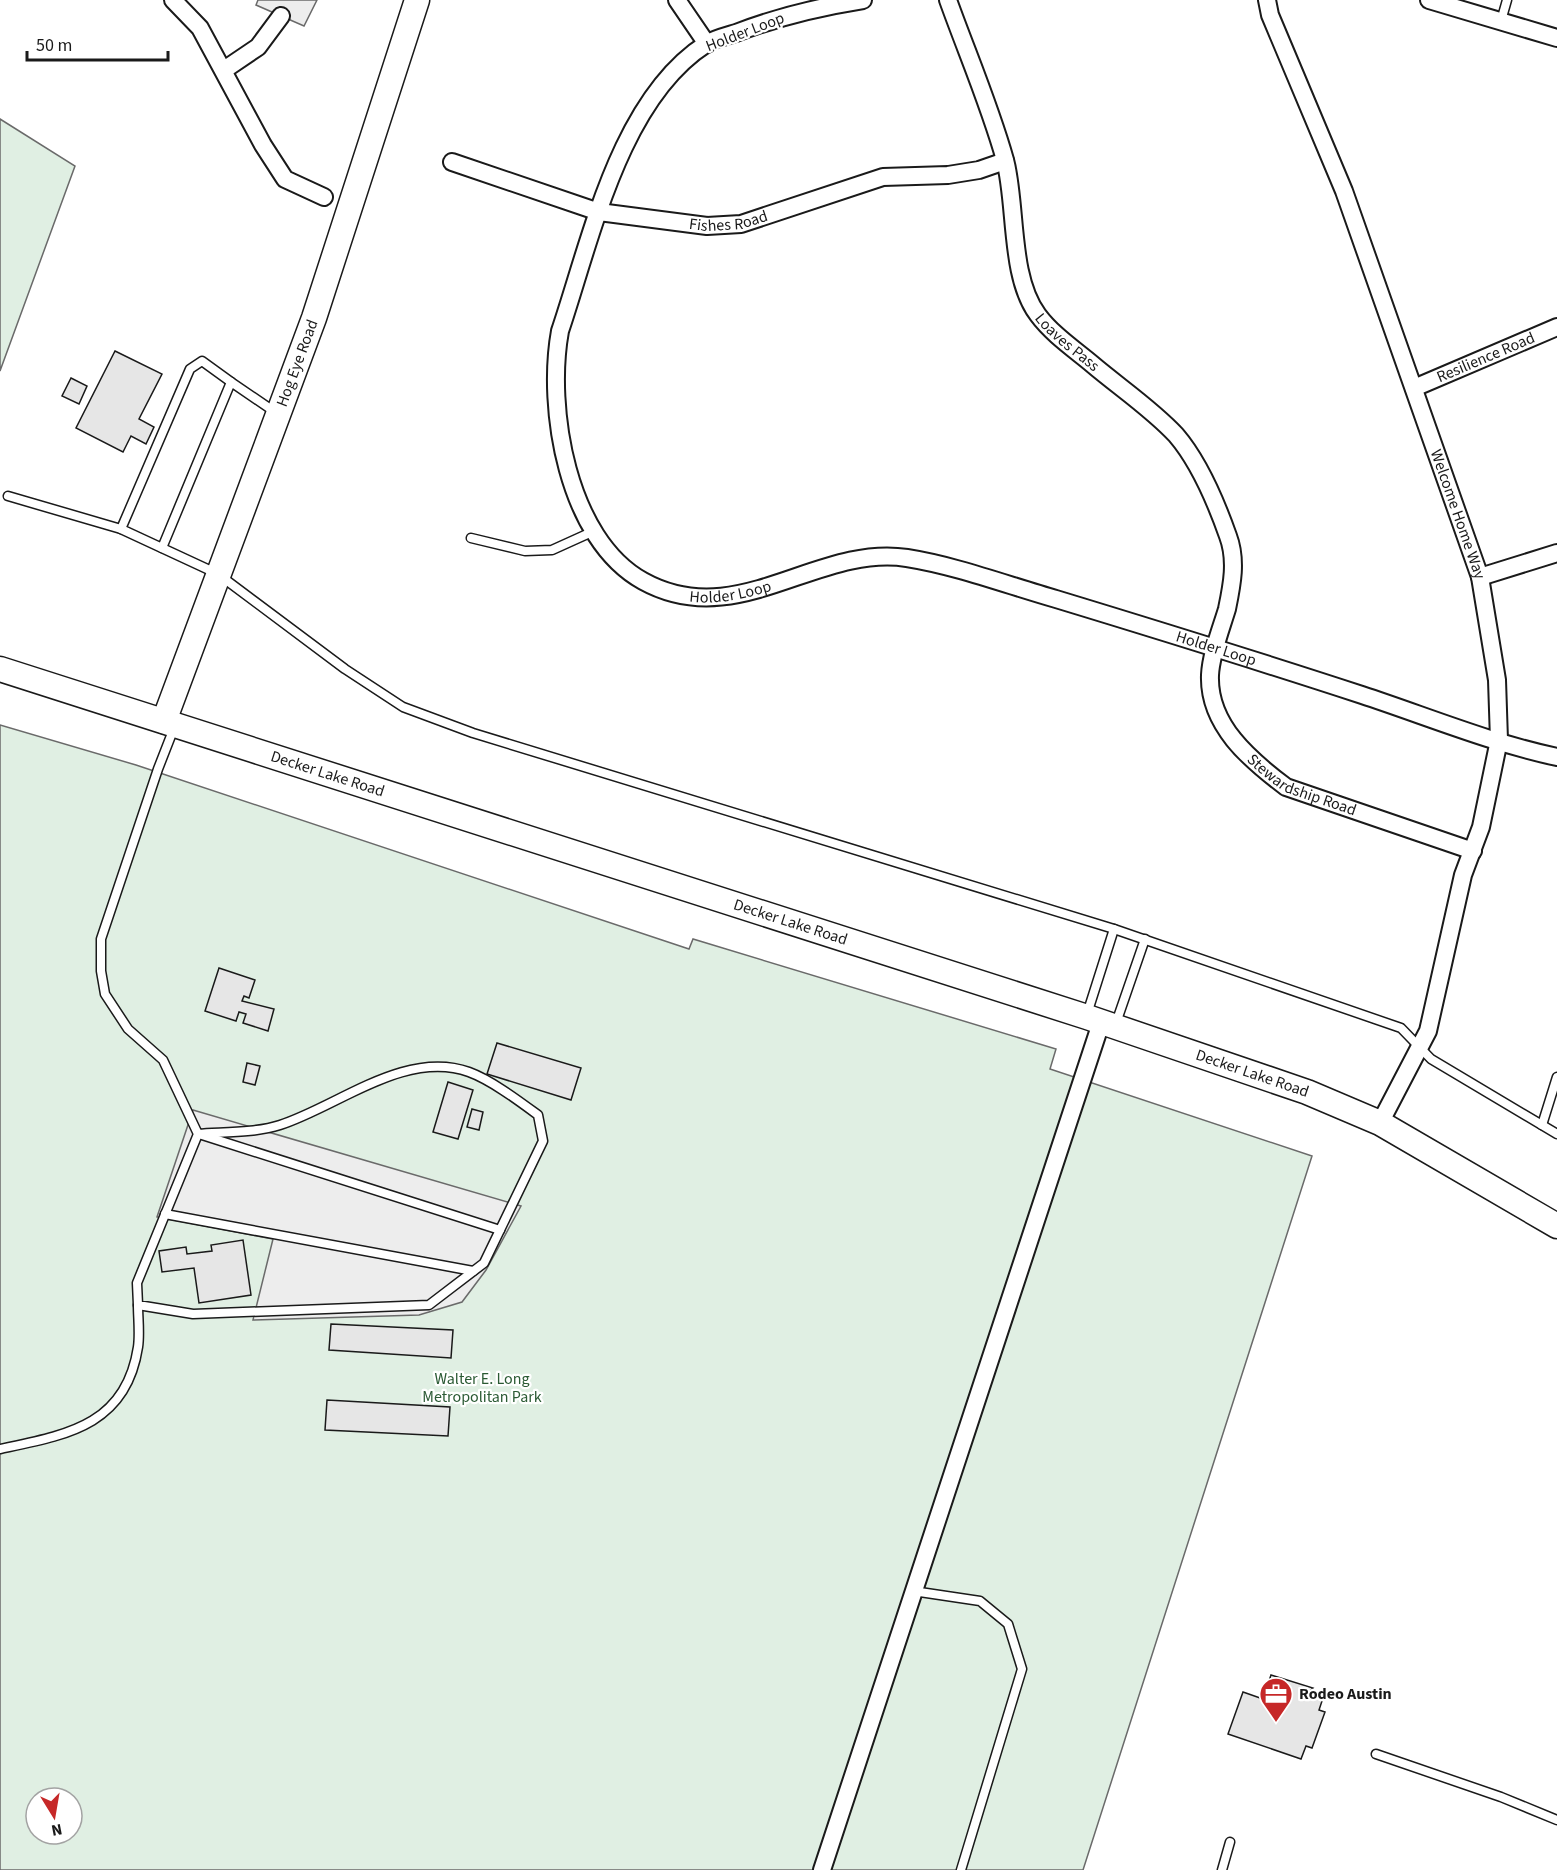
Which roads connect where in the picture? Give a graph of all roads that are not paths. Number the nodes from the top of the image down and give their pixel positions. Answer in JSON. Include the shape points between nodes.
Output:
{"nodes":[{"id":1,"x":173,"y":0,"type":"edge"},
{"id":2,"x":417,"y":0,"type":"edge"},
{"id":3,"x":677,"y":0,"type":"edge"},
{"id":4,"x":863,"y":0,"type":"edge"},
{"id":5,"x":948,"y":0,"type":"edge"},
{"id":6,"x":1267,"y":0,"type":"edge"},
{"id":7,"x":1429,"y":0,"type":"edge"},
{"id":8,"x":1507,"y":0,"type":"edge"},
{"id":9,"x":281,"y":16,"type":"dead end"},
{"id":10,"x":1501,"y":21,"type":"junction"},
{"id":11,"x":1557,"y":38,"type":"edge"},
{"id":12,"x":707,"y":44,"type":"junction"},
{"id":13,"x":224,"y":69,"type":"junction"},
{"id":14,"x":1005,"y":161,"type":"junction"},
{"id":15,"x":452,"y":162,"type":"dead end"},
{"id":16,"x":324,"y":197,"type":"dead end"},
{"id":17,"x":599,"y":213,"type":"junction"},
{"id":18,"x":1557,"y":327,"type":"edge"},
{"id":19,"x":231,"y":382,"type":"junction"},
{"id":20,"x":1414,"y":388,"type":"junction"},
{"id":21,"x":278,"y":414,"type":"junction"},
{"id":22,"x":8,"y":496,"type":"dead end"},
{"id":23,"x":121,"y":530,"type":"junction"},
{"id":24,"x":594,"y":531,"type":"junction"},
{"id":25,"x":471,"y":538,"type":"dead end"},
{"id":26,"x":162,"y":548,"type":"junction"},
{"id":27,"x":1557,"y":553,"type":"edge"},
{"id":28,"x":218,"y":574,"type":"junction"},
{"id":29,"x":1480,"y":577,"type":"junction"},
{"id":30,"x":1216,"y":647,"type":"junction"},
{"id":31,"x":0,"y":669,"type":"edge"},
{"id":32,"x":170,"y":723,"type":"junction"},
{"id":33,"x":1499,"y":740,"type":"junction"},
{"id":34,"x":1557,"y":757,"type":"edge"},
{"id":35,"x":1473,"y":850,"type":"junction"},
{"id":36,"x":1114,"y":929,"type":"junction"},
{"id":37,"x":1145,"y":939,"type":"junction"},
{"id":38,"x":1101,"y":1023,"type":"junction"},
{"id":39,"x":1419,"y":1047,"type":"junction"},
{"id":40,"x":1557,"y":1077,"type":"edge"},
{"id":41,"x":1380,"y":1123,"type":"junction"},
{"id":42,"x":1542,"y":1125,"type":"junction"},
{"id":43,"x":198,"y":1134,"type":"junction"},
{"id":44,"x":1557,"y":1134,"type":"edge"},
{"id":45,"x":165,"y":1214,"type":"junction"},
{"id":46,"x":1557,"y":1226,"type":"edge"},
{"id":47,"x":500,"y":1230,"type":"junction"},
{"id":48,"x":472,"y":1271,"type":"junction"},
{"id":49,"x":138,"y":1305,"type":"junction"},
{"id":50,"x":0,"y":1449,"type":"edge"},
{"id":51,"x":913,"y":1591,"type":"junction"},
{"id":52,"x":1376,"y":1754,"type":"dead end"},
{"id":53,"x":1557,"y":1820,"type":"edge"},
{"id":54,"x":1230,"y":1842,"type":"dead end"},
{"id":55,"x":822,"y":1870,"type":"edge"},
{"id":56,"x":961,"y":1870,"type":"edge"},
{"id":57,"x":1222,"y":1870,"type":"edge"}],
"edges":[{"from":1,"to":13,"type":"street","via":[[200,28]]},
{"from":2,"to":21,"type":"main road","name":"Hog Eye Road","via":[[315,318]]},
{"from":3,"to":12,"type":"street"},
{"from":4,"to":12,"type":"street","name":"Holder Loop","via":[[773,18]]},
{"from":5,"to":14,"type":"street","name":"Loaves Pass"},
{"from":6,"to":20,"type":"street","name":"Welcome Home Way","via":[[1344,191]]},
{"from":7,"to":10,"type":"street"},
{"from":8,"to":10,"type":"lane"},
{"from":9,"to":13,"type":"street","via":[[258,47]]},
{"from":10,"to":11,"type":"street"},
{"from":12,"to":17,"type":"street","name":"Holder Loop","via":[[669,74],[651,97],[616,163]]},
{"from":13,"to":16,"type":"street","via":[[285,179]]},
{"from":14,"to":17,"type":"street","name":"Fishes Road","via":[[948,175],[883,177],[741,224],[707,226]]},
{"from":14,"to":30,"type":"street","name":"Loaves Pass","via":[[1015,244],[1029,300],[1038,316],[1175,434],[1201,473],[1220,514],[1230,540],[1233,569]]},
{"from":15,"to":17,"type":"street","name":"Fishes Road"},
{"from":17,"to":24,"type":"street","name":"Holder Loop","via":[[560,331],[554,395],[561,444],[574,490]]},
{"from":18,"to":20,"type":"street","name":"Resilience Road"},
{"from":19,"to":21,"type":"lane"},
{"from":19,"to":23,"type":"lane","via":[[202,361],[190,369]]},
{"from":19,"to":26,"type":"lane"},
{"from":20,"to":29,"type":"street","name":"Welcome Home Way"},
{"from":21,"to":28,"type":"main road","name":"Hog Eye Road"},
{"from":22,"to":23,"type":"lane"},
{"from":23,"to":26,"type":"lane"},
{"from":24,"to":25,"type":"lane","via":[[552,550],[525,551]]},
{"from":24,"to":30,"type":"street","name":"Holder Loop","via":[[617,560],[641,580],[683,596],[730,596],[849,563],[904,558]]},
{"from":26,"to":28,"type":"lane"},
{"from":27,"to":29,"type":"street"},
{"from":28,"to":32,"type":"main road","name":"Hog Eye Road"},
{"from":28,"to":36,"type":"lane","via":[[345,669],[403,706],[473,734]]},
{"from":29,"to":33,"type":"street","name":"Welcome Home Way","via":[[1497,680]]},
{"from":30,"to":33,"type":"street","name":"Holder Loop"},
{"from":30,"to":35,"type":"street","name":"Stewardship Road","via":[[1210,673],[1211,696],[1232,739],[1262,769],[1286,787]]},
{"from":31,"to":32,"type":"main road","name":"Decker Lake Road"},
{"from":32,"to":38,"type":"main road","name":"Decker Lake Road"},
{"from":32,"to":43,"type":"lane","via":[[101,939],[101,971],[105,994],[128,1029],[163,1060]]},
{"from":33,"to":34,"type":"street","name":"Holder Loop"},
{"from":33,"to":35,"type":"street","name":"Welcome Home Way"},
{"from":35,"to":39,"type":"street","name":"Welcome Home Way","via":[[1463,874],[1428,1031]]},
{"from":36,"to":37,"type":"lane"},
{"from":36,"to":38,"type":"lane"},
{"from":37,"to":38,"type":"lane"},
{"from":37,"to":39,"type":"lane","via":[[1401,1028]]},
{"from":38,"to":41,"type":"main road","name":"Decker Lake Road","via":[[1307,1092]]},
{"from":38,"to":51,"type":"street"},
{"from":39,"to":41,"type":"street","name":"Welcome Home Way"},
{"from":39,"to":42,"type":"lane","via":[[1431,1059]]},
{"from":40,"to":42,"type":"lane"},
{"from":41,"to":46,"type":"main road","name":"Decker Lake Road"},
{"from":42,"to":44,"type":"lane"},
{"from":43,"to":45,"type":"lane"},
{"from":43,"to":47,"type":"lane"},
{"from":43,"to":47,"type":"lane","via":[[279,1125],[395,1074],[437,1067],[469,1072],[538,1115],[540,1124],[543,1141]]},
{"from":45,"to":48,"type":"lane"},
{"from":45,"to":49,"type":"lane","via":[[137,1283]]},
{"from":47,"to":48,"type":"lane","via":[[484,1263]]},
{"from":48,"to":49,"type":"lane","via":[[429,1305],[193,1314]]},
{"from":49,"to":50,"type":"lane","via":[[138,1347],[125,1388],[104,1414],[72,1432]]},
{"from":51,"to":55,"type":"street"},
{"from":51,"to":56,"type":"lane","via":[[980,1601],[1008,1624],[1022,1669]]},
{"from":52,"to":53,"type":"lane"},
{"from":54,"to":57,"type":"lane"}]}
